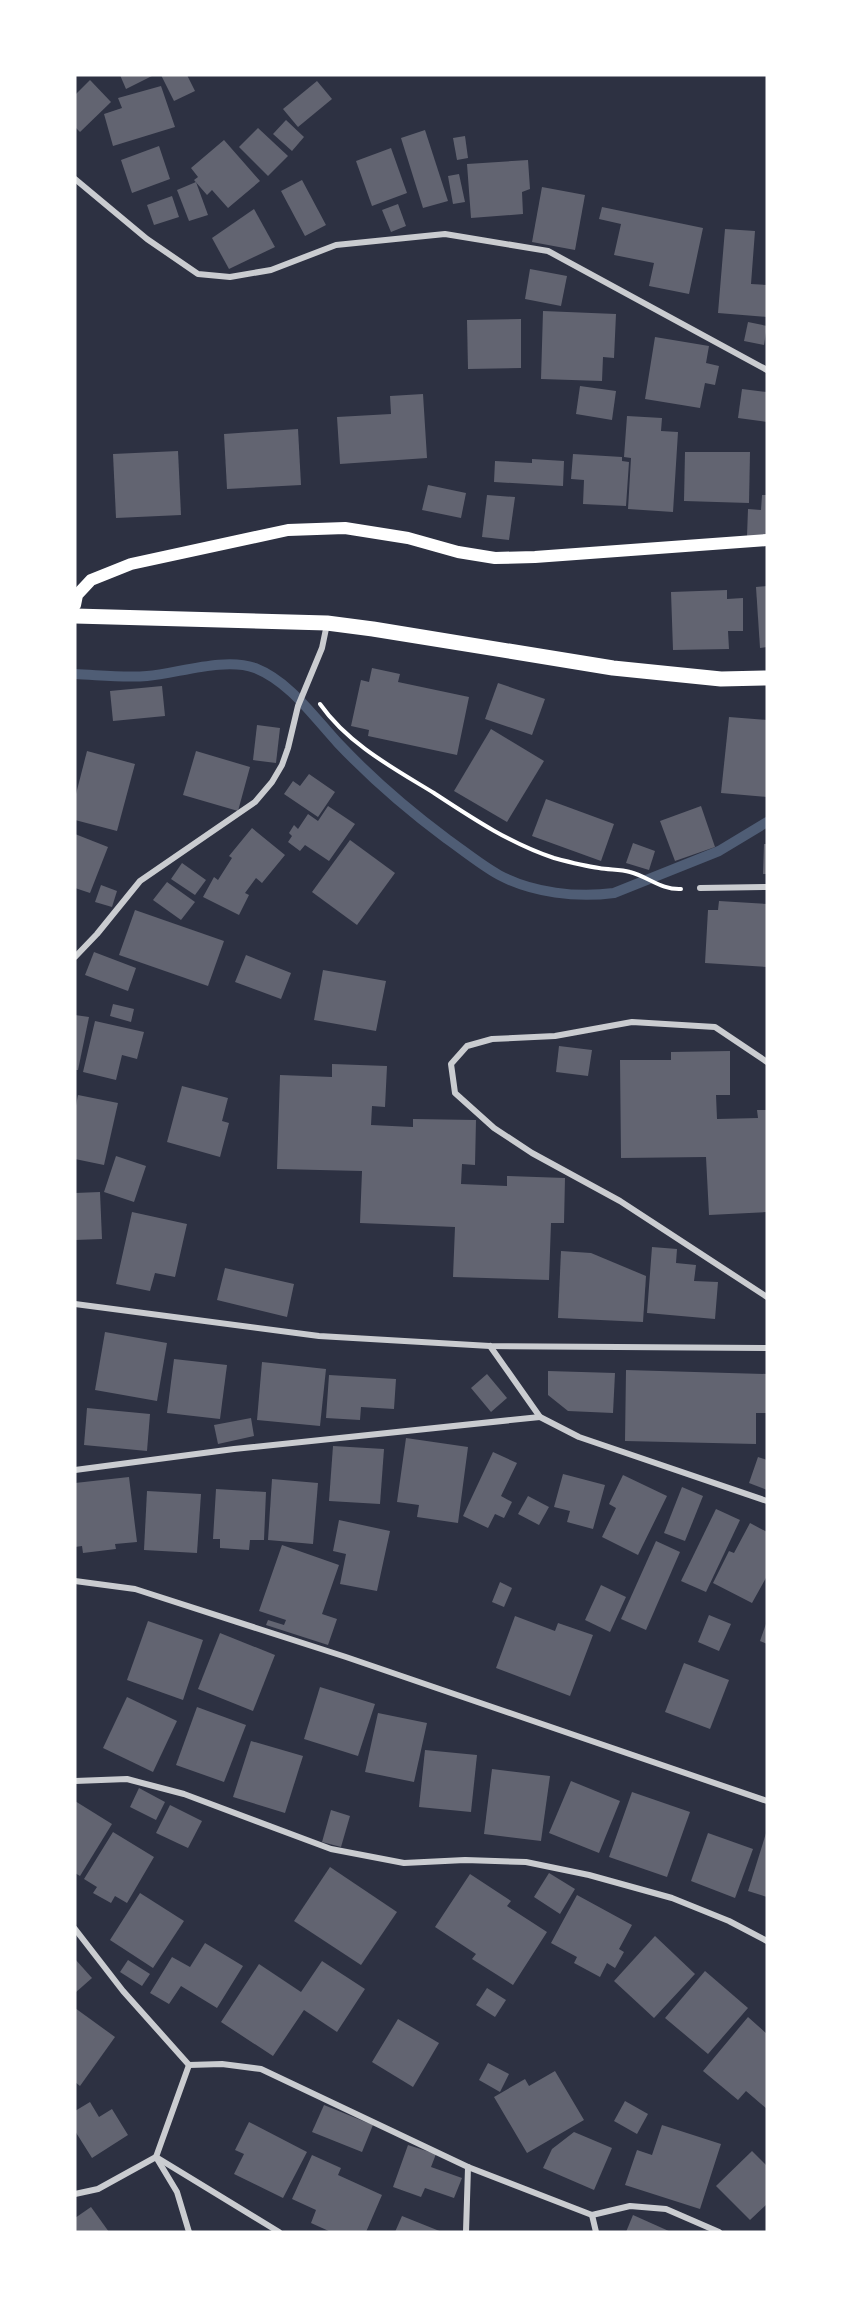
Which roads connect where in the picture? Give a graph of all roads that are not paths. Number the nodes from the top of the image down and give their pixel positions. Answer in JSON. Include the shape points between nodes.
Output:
{"nodes":[{"id":1,"x":75,"y":179,"type":"edge"},
{"id":2,"x":767,"y":370,"type":"edge"},
{"id":3,"x":767,"y":540,"type":"edge"},
{"id":4,"x":75,"y":605,"type":"edge"},
{"id":5,"x":75,"y":615,"type":"edge"},
{"id":6,"x":327,"y":623,"type":"junction"},
{"id":7,"x":767,"y":678,"type":"edge"},
{"id":8,"x":767,"y":887,"type":"edge"},
{"id":9,"x":700,"y":888,"type":"dead end"},
{"id":10,"x":75,"y":957,"type":"edge"},
{"id":11,"x":767,"y":1062,"type":"edge"},
{"id":12,"x":767,"y":1297,"type":"edge"},
{"id":13,"x":75,"y":1304,"type":"edge"},
{"id":14,"x":490,"y":1346,"type":"junction"},
{"id":15,"x":767,"y":1348,"type":"edge"},
{"id":16,"x":540,"y":1417,"type":"junction"},
{"id":17,"x":75,"y":1470,"type":"edge"},
{"id":18,"x":767,"y":1501,"type":"edge"},
{"id":19,"x":75,"y":1581,"type":"edge"},
{"id":20,"x":75,"y":1781,"type":"edge"},
{"id":21,"x":767,"y":1801,"type":"edge"},
{"id":22,"x":75,"y":1929,"type":"edge"},
{"id":23,"x":767,"y":1941,"type":"edge"},
{"id":24,"x":189,"y":2065,"type":"junction"},
{"id":25,"x":156,"y":2157,"type":"junction"},
{"id":26,"x":468,"y":2167,"type":"junction"},
{"id":27,"x":75,"y":2194,"type":"edge"},
{"id":28,"x":592,"y":2215,"type":"junction"},
{"id":29,"x":189,"y":2232,"type":"edge"},
{"id":30,"x":279,"y":2232,"type":"edge"},
{"id":31,"x":466,"y":2232,"type":"edge"},
{"id":32,"x":596,"y":2232,"type":"edge"},
{"id":33,"x":719,"y":2232,"type":"edge"}],
"edges":[{"from":1,"to":2,"type":"street","via":[[147,239],[198,274],[230,277],[271,270],[336,245],[445,234],[525,247],[548,251]]},
{"from":3,"to":4,"type":"main road","via":[[495,558],[345,528],[288,530],[131,564],[91,580],[77,595]]},
{"from":5,"to":6,"type":"main road"},
{"from":6,"to":7,"type":"main road","via":[[613,668],[721,679]]},
{"from":6,"to":10,"type":"street","via":[[282,765],[272,782],[255,802],[140,881]]},
{"from":8,"to":9,"type":"street"},
{"from":11,"to":12,"type":"street","via":[[715,1027],[632,1022],[555,1036],[492,1039],[467,1046],[451,1064],[455,1093],[494,1128],[620,1201]]},
{"from":13,"to":14,"type":"street","via":[[319,1336]]},
{"from":14,"to":15,"type":"street"},
{"from":14,"to":16,"type":"street"},
{"from":16,"to":17,"type":"street"},
{"from":16,"to":18,"type":"street","via":[[579,1437]]},
{"from":19,"to":21,"type":"street","via":[[135,1588]]},
{"from":20,"to":23,"type":"street","via":[[127,1779],[184,1794],[331,1850],[404,1863],[526,1863],[589,1875],[672,1898]]},
{"from":22,"to":24,"type":"street","via":[[123,1991]]},
{"from":24,"to":25,"type":"street"},
{"from":24,"to":26,"type":"street","via":[[261,2069]]},
{"from":25,"to":27,"type":"street","via":[[98,2189]]},
{"from":25,"to":29,"type":"street","via":[[177,2192]]},
{"from":25,"to":30,"type":"street"},
{"from":26,"to":28,"type":"street"},
{"from":26,"to":31,"type":"street"},
{"from":28,"to":32,"type":"street"},
{"from":28,"to":33,"type":"street","via":[[630,2206],[666,2209]]}]}
